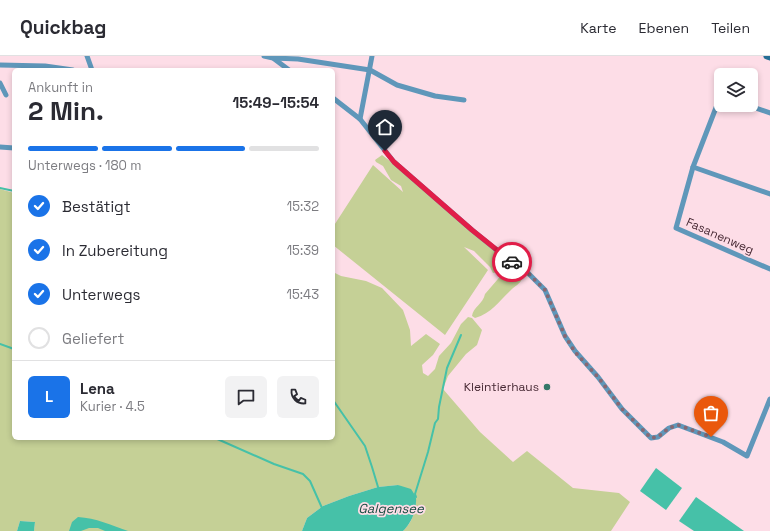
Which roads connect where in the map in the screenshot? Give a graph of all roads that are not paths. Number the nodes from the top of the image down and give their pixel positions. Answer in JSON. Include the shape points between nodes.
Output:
{"nodes":[{"id":1,"x":87,"y":56,"type":"edge"},
{"id":2,"x":264,"y":56,"type":"edge"},
{"id":3,"x":372,"y":56,"type":"edge"},
{"id":4,"x":273,"y":58,"type":"junction"},
{"id":5,"x":0,"y":65,"type":"edge"},
{"id":6,"x":58,"y":68,"type":"edge"},
{"id":7,"x":91,"y":68,"type":"edge"},
{"id":8,"x":286,"y":68,"type":"edge"},
{"id":9,"x":370,"y":70,"type":"junction"},
{"id":10,"x":0,"y":83,"type":"edge"},
{"id":11,"x":6,"y":95,"type":"dead end"},
{"id":12,"x":335,"y":100,"type":"edge"},
{"id":13,"x":464,"y":100,"type":"dead end"},
{"id":14,"x":758,"y":109,"type":"edge"},
{"id":15,"x":714,"y":112,"type":"edge"},
{"id":16,"x":770,"y":113,"type":"edge"},
{"id":17,"x":360,"y":119,"type":"junction"},
{"id":18,"x":0,"y":146,"type":"edge"},
{"id":19,"x":12,"y":148,"type":"edge"},
{"id":20,"x":693,"y":167,"type":"junction"},
{"id":21,"x":770,"y":194,"type":"edge"},
{"id":22,"x":770,"y":269,"type":"edge"},
{"id":23,"x":770,"y":399,"type":"edge"}],
"edges":[{"from":1,"to":7,"type":"street"},
{"from":2,"to":4,"type":"street"},
{"from":3,"to":9,"type":"street"},
{"from":4,"to":8,"type":"street"},
{"from":4,"to":9,"type":"street","via":[[298,58]]},
{"from":5,"to":6,"type":"street"},
{"from":9,"to":13,"type":"street","via":[[397,85],[435,96]]},
{"from":9,"to":17,"type":"street"},
{"from":10,"to":11,"type":"street"},
{"from":12,"to":17,"type":"street"},
{"from":14,"to":16,"type":"street"},
{"from":15,"to":20,"type":"street"},
{"from":17,"to":23,"type":"street","via":[[394,162],[545,290],[565,336],[575,352],[622,409],[651,438],[658,437],[669,428],[678,425],[723,442],[747,456]]},
{"from":18,"to":19,"type":"street"},
{"from":20,"to":21,"type":"street"},
{"from":20,"to":22,"type":"street","name":"Fasanenweg","via":[[676,228]]}]}
